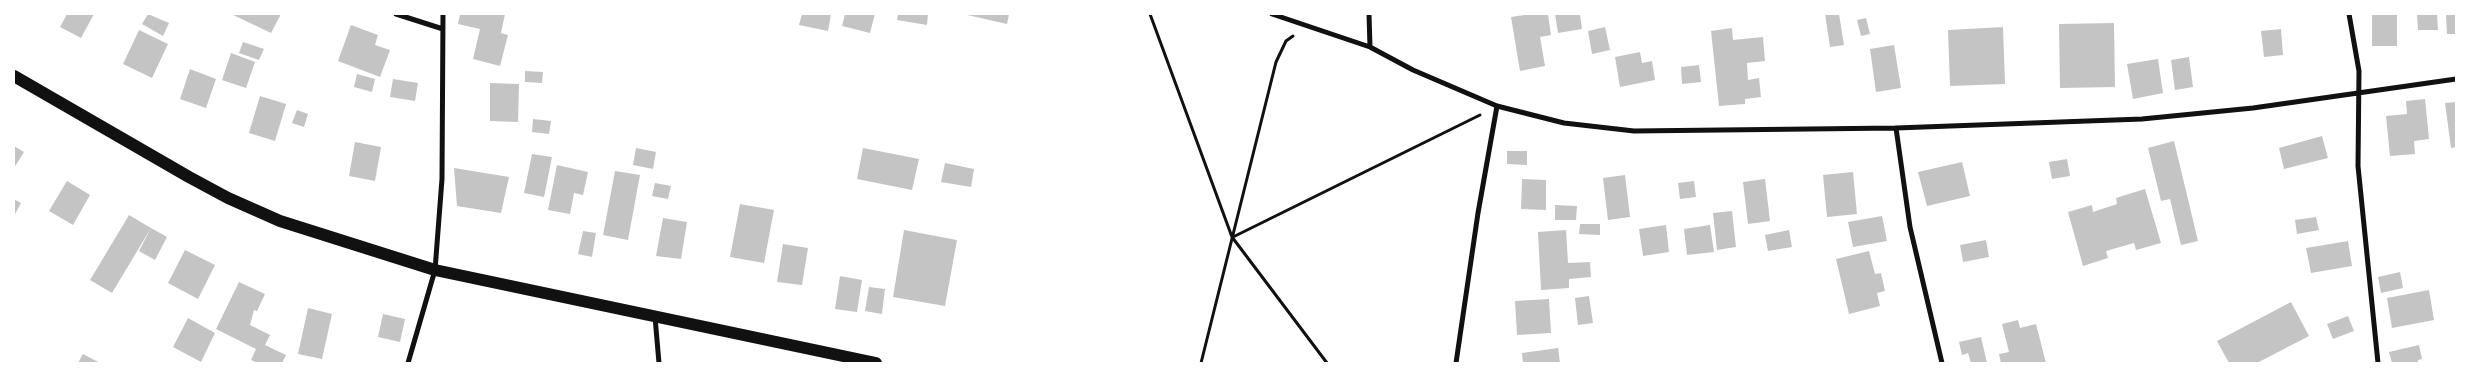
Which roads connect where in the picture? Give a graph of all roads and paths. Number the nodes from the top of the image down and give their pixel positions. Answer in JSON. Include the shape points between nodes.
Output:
{"nodes":[{"id":1,"x":396,"y":14,"type":"edge"},
{"id":2,"x":443,"y":14,"type":"edge"},
{"id":3,"x":1150,"y":14,"type":"edge"},
{"id":4,"x":1272,"y":14,"type":"edge"},
{"id":5,"x":1369,"y":14,"type":"edge"},
{"id":6,"x":2349,"y":14,"type":"edge"},
{"id":7,"x":1304,"y":25,"type":"junction"},
{"id":8,"x":443,"y":29,"type":"junction"},
{"id":9,"x":1370,"y":48,"type":"junction"},
{"id":10,"x":14,"y":76,"type":"edge"},
{"id":11,"x":2456,"y":78,"type":"edge"},
{"id":12,"x":2360,"y":92,"type":"junction"},
{"id":13,"x":1497,"y":106,"type":"junction"},
{"id":14,"x":1896,"y":128,"type":"junction"},
{"id":15,"x":1232,"y":237,"type":"junction"},
{"id":16,"x":435,"y":270,"type":"junction"},
{"id":17,"x":655,"y":316,"type":"junction"},
{"id":18,"x":408,"y":363,"type":"edge"},
{"id":19,"x":659,"y":363,"type":"edge"},
{"id":20,"x":876,"y":363,"type":"edge"},
{"id":21,"x":1201,"y":363,"type":"edge"},
{"id":22,"x":1327,"y":363,"type":"edge"},
{"id":23,"x":1456,"y":363,"type":"edge"},
{"id":24,"x":1942,"y":363,"type":"edge"},
{"id":25,"x":2378,"y":363,"type":"edge"}],
"edges":[{"from":1,"to":8,"type":"street"},
{"from":2,"to":8,"type":"street"},
{"from":3,"to":15,"type":"path"},
{"from":4,"to":7,"type":"street"},
{"from":5,"to":9,"type":"street"},
{"from":6,"to":12,"type":"street"},
{"from":7,"to":9,"type":"street"},
{"from":7,"to":15,"type":"path","via":[[1286,42],[1276,62]]},
{"from":8,"to":16,"type":"street","via":[[442,179]]},
{"from":9,"to":13,"type":"street"},
{"from":10,"to":16,"type":"main road","via":[[228,198],[280,221]]},
{"from":11,"to":12,"type":"street"},
{"from":12,"to":14,"type":"street","via":[[2252,108],[2142,119]]},
{"from":12,"to":25,"type":"street","via":[[2358,166]]},
{"from":13,"to":14,"type":"street","via":[[1564,123],[1634,131]]},
{"from":13,"to":15,"type":"path"},
{"from":13,"to":23,"type":"street"},
{"from":14,"to":24,"type":"street","via":[[1910,227]]},
{"from":15,"to":21,"type":"path"},
{"from":15,"to":22,"type":"path"},
{"from":16,"to":17,"type":"main road"},
{"from":16,"to":18,"type":"street"},
{"from":17,"to":19,"type":"street"},
{"from":17,"to":20,"type":"main road"}]}
